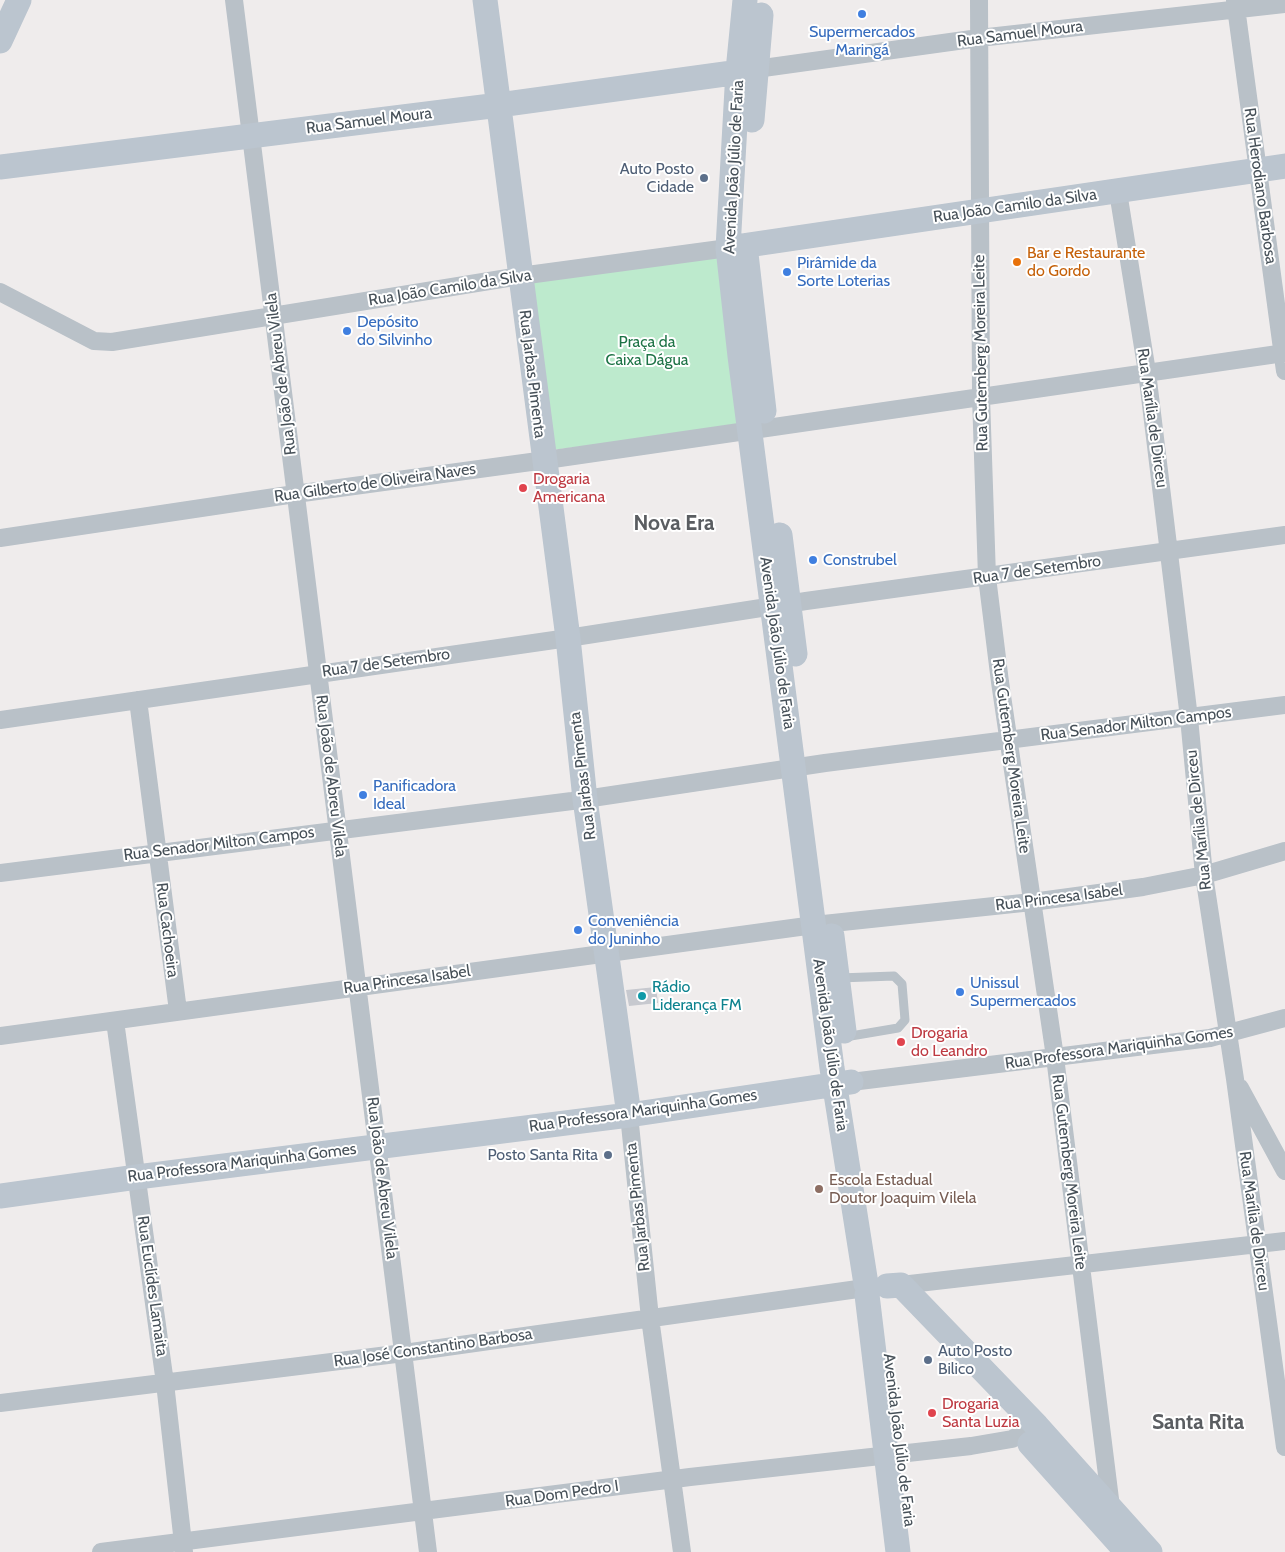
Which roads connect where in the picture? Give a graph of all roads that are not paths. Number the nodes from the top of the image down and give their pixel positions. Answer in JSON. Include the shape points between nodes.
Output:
{"nodes":[{"id":1,"x":19,"y":0,"type":"edge"},
{"id":2,"x":234,"y":0,"type":"edge"},
{"id":3,"x":485,"y":0,"type":"edge"},
{"id":4,"x":745,"y":0,"type":"edge"},
{"id":5,"x":762,"y":0,"type":"edge"},
{"id":6,"x":979,"y":0,"type":"edge"},
{"id":7,"x":1285,"y":4,"type":"edge"},
{"id":8,"x":1235,"y":5,"type":"edge"},
{"id":9,"x":1,"y":35,"type":"edge"},
{"id":10,"x":979,"y":38,"type":"junction"},
{"id":11,"x":747,"y":70,"type":"junction"},
{"id":12,"x":499,"y":105,"type":"junction"},
{"id":13,"x":251,"y":136,"type":"junction"},
{"id":14,"x":1285,"y":166,"type":"edge"},
{"id":15,"x":0,"y":167,"type":"edge"},
{"id":16,"x":1257,"y":170,"type":"junction"},
{"id":17,"x":1118,"y":192,"type":"junction"},
{"id":18,"x":980,"y":211,"type":"junction"},
{"id":19,"x":737,"y":246,"type":"junction"},
{"id":20,"x":520,"y":276,"type":"junction"},
{"id":21,"x":0,"y":292,"type":"edge"},
{"id":22,"x":275,"y":316,"type":"junction"},
{"id":23,"x":1284,"y":353,"type":"edge"},
{"id":24,"x":1147,"y":372,"type":"junction"},
{"id":25,"x":1285,"y":372,"type":"edge"},
{"id":26,"x":981,"y":397,"type":"junction"},
{"id":27,"x":758,"y":428,"type":"junction"},
{"id":28,"x":543,"y":460,"type":"junction"},
{"id":29,"x":295,"y":494,"type":"junction"},
{"id":30,"x":1285,"y":535,"type":"edge"},
{"id":31,"x":0,"y":538,"type":"edge"},
{"id":32,"x":1169,"y":551,"type":"junction"},
{"id":33,"x":987,"y":577,"type":"junction"},
{"id":34,"x":780,"y":605,"type":"junction"},
{"id":35,"x":568,"y":638,"type":"junction"},
{"id":36,"x":318,"y":673,"type":"junction"},
{"id":37,"x":138,"y":700,"type":"junction"},
{"id":38,"x":1285,"y":705,"type":"edge"},
{"id":39,"x":1188,"y":718,"type":"junction"},
{"id":40,"x":0,"y":720,"type":"edge"},
{"id":41,"x":1008,"y":740,"type":"junction"},
{"id":42,"x":802,"y":766,"type":"junction"},
{"id":43,"x":584,"y":799,"type":"junction"},
{"id":44,"x":337,"y":829,"type":"junction"},
{"id":45,"x":1285,"y":851,"type":"edge"},
{"id":46,"x":157,"y":852,"type":"junction"},
{"id":47,"x":0,"y":873,"type":"edge"},
{"id":48,"x":1204,"y":875,"type":"junction"},
{"id":49,"x":1032,"y":902,"type":"junction"},
{"id":50,"x":822,"y":924,"type":"junction"},
{"id":51,"x":605,"y":954,"type":"junction"},
{"id":52,"x":839,"y":978,"type":"junction"},
{"id":53,"x":359,"y":987,"type":"junction"},
{"id":54,"x":178,"y":1012,"type":"junction"},
{"id":55,"x":1285,"y":1018,"type":"edge"},
{"id":56,"x":115,"y":1021,"type":"junction"},
{"id":57,"x":1228,"y":1035,"type":"junction"},
{"id":58,"x":0,"y":1036,"type":"edge"},
{"id":59,"x":845,"y":1037,"type":"junction"},
{"id":60,"x":1055,"y":1057,"type":"junction"},
{"id":61,"x":1235,"y":1079,"type":"junction"},
{"id":62,"x":843,"y":1083,"type":"junction"},
{"id":63,"x":628,"y":1115,"type":"junction"},
{"id":64,"x":378,"y":1146,"type":"junction"},
{"id":65,"x":1285,"y":1172,"type":"edge"},
{"id":66,"x":137,"y":1177,"type":"junction"},
{"id":67,"x":0,"y":1196,"type":"edge"},
{"id":68,"x":1285,"y":1241,"type":"edge"},
{"id":69,"x":1258,"y":1245,"type":"junction"},
{"id":70,"x":1081,"y":1264,"type":"junction"},
{"id":71,"x":879,"y":1289,"type":"junction"},
{"id":72,"x":650,"y":1318,"type":"junction"},
{"id":73,"x":404,"y":1352,"type":"junction"},
{"id":74,"x":165,"y":1383,"type":"junction"},
{"id":75,"x":0,"y":1403,"type":"edge"},
{"id":76,"x":1029,"y":1430,"type":"junction"},
{"id":77,"x":1285,"y":1447,"type":"edge"},
{"id":78,"x":893,"y":1454,"type":"junction"},
{"id":79,"x":672,"y":1480,"type":"junction"},
{"id":80,"x":1111,"y":1507,"type":"junction"},
{"id":81,"x":423,"y":1512,"type":"junction"},
{"id":82,"x":184,"y":1547,"type":"edge"},
{"id":83,"x":1119,"y":1547,"type":"edge"},
{"id":84,"x":101,"y":1552,"type":"edge"},
{"id":85,"x":428,"y":1552,"type":"edge"},
{"id":86,"x":682,"y":1552,"type":"edge"},
{"id":87,"x":898,"y":1552,"type":"edge"},
{"id":88,"x":914,"y":1552,"type":"edge"},
{"id":89,"x":1150,"y":1552,"type":"edge"}],
"edges":[{"from":1,"to":9,"type":"street"},
{"from":2,"to":13,"type":"street","name":"Rua João de Abreu Vilela"},
{"from":3,"to":12,"type":"street","name":"Rua Jarbas Pimenta"},
{"from":4,"to":11,"type":"street","name":"Avenida João Júlio de Faria"},
{"from":5,"to":11,"type":"street","name":"Avenida João Júlio de Faria"},
{"from":6,"to":10,"type":"street","name":"Rua Gutemberg Moreira Leite"},
{"from":7,"to":8,"type":"street","name":"Rua Samuel Moura"},
{"from":8,"to":10,"type":"street","name":"Rua Samuel Moura"},
{"from":8,"to":16,"type":"street","name":"Rua Herodiano Barbosa"},
{"from":10,"to":11,"type":"street","name":"Rua Samuel Moura"},
{"from":10,"to":18,"type":"street","name":"Rua Gutemberg Moreira Leite"},
{"from":11,"to":12,"type":"street","name":"Rua Samuel Moura"},
{"from":11,"to":19,"type":"street","name":"Avenida João Júlio de Faria"},
{"from":12,"to":13,"type":"street","name":"Rua Samuel Moura"},
{"from":12,"to":20,"type":"street","name":"Rua Jarbas Pimenta"},
{"from":13,"to":15,"type":"street","name":"Rua Samuel Moura"},
{"from":13,"to":22,"type":"street","name":"Rua João de Abreu Vilela"},
{"from":14,"to":16,"type":"street","name":"Rua João Camilo da Silva"},
{"from":16,"to":17,"type":"street","name":"Rua João Camilo da Silva"},
{"from":16,"to":23,"type":"street","name":"Rua Herodiano Barbosa"},
{"from":17,"to":18,"type":"street","name":"Rua João Camilo da Silva"},
{"from":17,"to":24,"type":"street","name":"Rua Marília de Dirceu"},
{"from":18,"to":19,"type":"street","name":"Rua João Camilo da Silva"},
{"from":18,"to":26,"type":"street","name":"Rua Gutemberg Moreira Leite"},
{"from":19,"to":20,"type":"street","name":"Rua João Camilo da Silva"},
{"from":19,"to":27,"type":"street","name":"Avenida João Júlio de Faria"},
{"from":20,"to":22,"type":"street","name":"Rua João Camilo da Silva"},
{"from":20,"to":28,"type":"street","name":"Rua Jarbas Pimenta"},
{"from":21,"to":22,"type":"street","name":"Rua João Camilo da Silva","via":[[94,341],[112,342]]},
{"from":22,"to":29,"type":"street","name":"Rua João de Abreu Vilela"},
{"from":23,"to":24,"type":"street","name":"Rua Gilberto de Oliveira Naves"},
{"from":23,"to":25,"type":"street","name":"Rua Herodiano Barbosa"},
{"from":24,"to":26,"type":"street","name":"Rua Gilberto de Oliveira Naves"},
{"from":24,"to":32,"type":"street","name":"Rua Marília de Dirceu"},
{"from":26,"to":27,"type":"street","name":"Rua Gilberto de Oliveira Naves"},
{"from":26,"to":33,"type":"street","name":"Rua Gutemberg Moreira Leite"},
{"from":27,"to":28,"type":"street","name":"Rua Gilberto de Oliveira Naves"},
{"from":27,"to":34,"type":"street","name":"Avenida João Júlio de Faria"},
{"from":28,"to":29,"type":"street","name":"Rua Gilberto de Oliveira Naves"},
{"from":28,"to":35,"type":"street","name":"Rua Jarbas Pimenta"},
{"from":29,"to":31,"type":"street","name":"Rua Gilberto de Oliveira Naves"},
{"from":29,"to":36,"type":"street","name":"Rua João de Abreu Vilela"},
{"from":30,"to":32,"type":"street","name":"Rua 7 de Setembro"},
{"from":32,"to":33,"type":"street","name":"Rua 7 de Setembro"},
{"from":32,"to":39,"type":"street","name":"Rua Marília de Dirceu"},
{"from":33,"to":34,"type":"street","name":"Rua 7 de Setembro"},
{"from":33,"to":41,"type":"street","name":"Rua Gutemberg Moreira Leite"},
{"from":34,"to":35,"type":"street","name":"Rua 7 de Setembro"},
{"from":34,"to":42,"type":"street","name":"Avenida João Júlio de Faria"},
{"from":35,"to":36,"type":"street","name":"Rua 7 de Setembro"},
{"from":35,"to":43,"type":"street","name":"Rua Jarbas Pimenta"},
{"from":36,"to":37,"type":"street","name":"Rua 7 de Setembro"},
{"from":36,"to":44,"type":"street","name":"Rua João de Abreu Vilela"},
{"from":37,"to":40,"type":"street","name":"Rua 7 de Setembro"},
{"from":37,"to":46,"type":"street","name":"Rua Cachoeira"},
{"from":38,"to":39,"type":"street","name":"Rua Senador Milton Campos"},
{"from":39,"to":41,"type":"street","name":"Rua Senador Milton Campos"},
{"from":39,"to":48,"type":"street","name":"Rua Marília de Dirceu"},
{"from":41,"to":42,"type":"street","name":"Rua Senador Milton Campos"},
{"from":41,"to":49,"type":"street","name":"Rua Gutemberg Moreira Leite"},
{"from":42,"to":43,"type":"street","name":"Rua Senador Milton Campos"},
{"from":42,"to":50,"type":"street","name":"Avenida João Júlio de Faria"},
{"from":43,"to":44,"type":"street","name":"Rua Senador Milton Campos"},
{"from":43,"to":51,"type":"street","name":"Rua Jarbas Pimenta"},
{"from":44,"to":46,"type":"street","name":"Rua Senador Milton Campos"},
{"from":44,"to":53,"type":"street","name":"Rua João de Abreu Vilela"},
{"from":45,"to":48,"type":"street","name":"Rua Princesa Isabel"},
{"from":46,"to":47,"type":"street","name":"Rua Senador Milton Campos"},
{"from":46,"to":54,"type":"street","name":"Rua Cachoeira"},
{"from":48,"to":49,"type":"street","name":"Rua Princesa Isabel","via":[[1151,886]]},
{"from":48,"to":57,"type":"street","name":"Rua Marília de Dirceu"},
{"from":49,"to":50,"type":"street","name":"Rua Princesa Isabel"},
{"from":49,"to":60,"type":"street","name":"Rua Gutemberg Moreira Leite"},
{"from":50,"to":51,"type":"street","name":"Rua Princesa Isabel"},
{"from":50,"to":52,"type":"street","name":"Avenida João Júlio de Faria"},
{"from":50,"to":62,"type":"street","name":"Avenida João Júlio de Faria"},
{"from":51,"to":53,"type":"street","name":"Rua Princesa Isabel"},
{"from":51,"to":63,"type":"street","name":"Rua Jarbas Pimenta"},
{"from":52,"to":59,"type":"street","name":"Avenida João Júlio de Faria"},
{"from":52,"to":59,"type":"lane","via":[[894,976],[902,984],[905,1020],[898,1028]]},
{"from":53,"to":54,"type":"street","name":"Rua Princesa Isabel"},
{"from":53,"to":64,"type":"street","name":"Rua João de Abreu Vilela"},
{"from":54,"to":56,"type":"street","name":"Rua Princesa Isabel"},
{"from":55,"to":57,"type":"street","name":"Rua Professora Mariquinha Gomes"},
{"from":56,"to":58,"type":"street","name":"Rua Princesa Isabel"},
{"from":56,"to":66,"type":"street","name":"Rua Euclídes Lamaita"},
{"from":57,"to":60,"type":"street","name":"Rua Professora Mariquinha Gomes"},
{"from":57,"to":61,"type":"street","name":"Rua Marília de Dirceu"},
{"from":59,"to":62,"type":"street","name":"Avenida João Júlio de Faria"},
{"from":60,"to":62,"type":"street","name":"Rua Professora Mariquinha Gomes"},
{"from":60,"to":70,"type":"street","name":"Rua Gutemberg Moreira Leite"},
{"from":61,"to":65,"type":"street"},
{"from":61,"to":69,"type":"street","name":"Rua Marília de Dirceu"},
{"from":62,"to":63,"type":"street","name":"Rua Professora Mariquinha Gomes"},
{"from":62,"to":71,"type":"street","name":"Avenida João Júlio de Faria"},
{"from":63,"to":64,"type":"street","name":"Rua Professora Mariquinha Gomes"},
{"from":63,"to":72,"type":"street","name":"Rua Jarbas Pimenta"},
{"from":64,"to":66,"type":"street","name":"Rua Professora Mariquinha Gomes"},
{"from":64,"to":73,"type":"street","name":"Rua João de Abreu Vilela"},
{"from":66,"to":67,"type":"street","name":"Rua Professora Mariquinha Gomes"},
{"from":66,"to":74,"type":"street","name":"Rua Euclídes Lamaita"},
{"from":68,"to":69,"type":"street","name":"Rua José Constantino Barbosa"},
{"from":69,"to":70,"type":"street","name":"Rua José Constantino Barbosa"},
{"from":69,"to":77,"type":"street","name":"Rua Marília de Dirceu"},
{"from":70,"to":71,"type":"street","name":"Rua José Constantino Barbosa"},
{"from":70,"to":80,"type":"street","name":"Rua Gutemberg Moreira Leite"},
{"from":71,"to":72,"type":"street","name":"Rua José Constantino Barbosa"},
{"from":71,"to":76,"type":"street"},
{"from":71,"to":76,"type":"street","via":[[959,1351]]},
{"from":71,"to":78,"type":"street","name":"Avenida João Júlio de Faria"},
{"from":71,"to":78,"type":"street","name":"Avenida João Júlio de Faria","via":[[880,1379]]},
{"from":72,"to":73,"type":"street","name":"Rua José Constantino Barbosa"},
{"from":72,"to":79,"type":"street","name":"Rua Jarbas Pimenta"},
{"from":73,"to":74,"type":"street","name":"Rua José Constantino Barbosa"},
{"from":73,"to":81,"type":"street","name":"Rua João de Abreu Vilela"},
{"from":74,"to":75,"type":"street","name":"Rua José Constantino Barbosa"},
{"from":74,"to":82,"type":"street","name":"Rua Euclídes Lamaita"},
{"from":76,"to":78,"type":"street","name":"Rua Dom Pedro I","via":[[990,1443]]},
{"from":76,"to":80,"type":"street"},
{"from":76,"to":83,"type":"street"},
{"from":78,"to":79,"type":"street","name":"Rua Dom Pedro I"},
{"from":78,"to":87,"type":"street","name":"Avenida João Júlio de Faria"},
{"from":78,"to":88,"type":"street","name":"Avenida João Júlio de Faria"},
{"from":79,"to":81,"type":"street","name":"Rua Dom Pedro I"},
{"from":79,"to":86,"type":"street","name":"Rua Jarbas Pimenta"},
{"from":80,"to":83,"type":"street"},
{"from":80,"to":89,"type":"street"},
{"from":81,"to":82,"type":"street","name":"Rua Dom Pedro I"},
{"from":81,"to":85,"type":"street","name":"Rua João de Abreu Vilela"},
{"from":82,"to":84,"type":"street","name":"Rua Dom Pedro I"}]}
